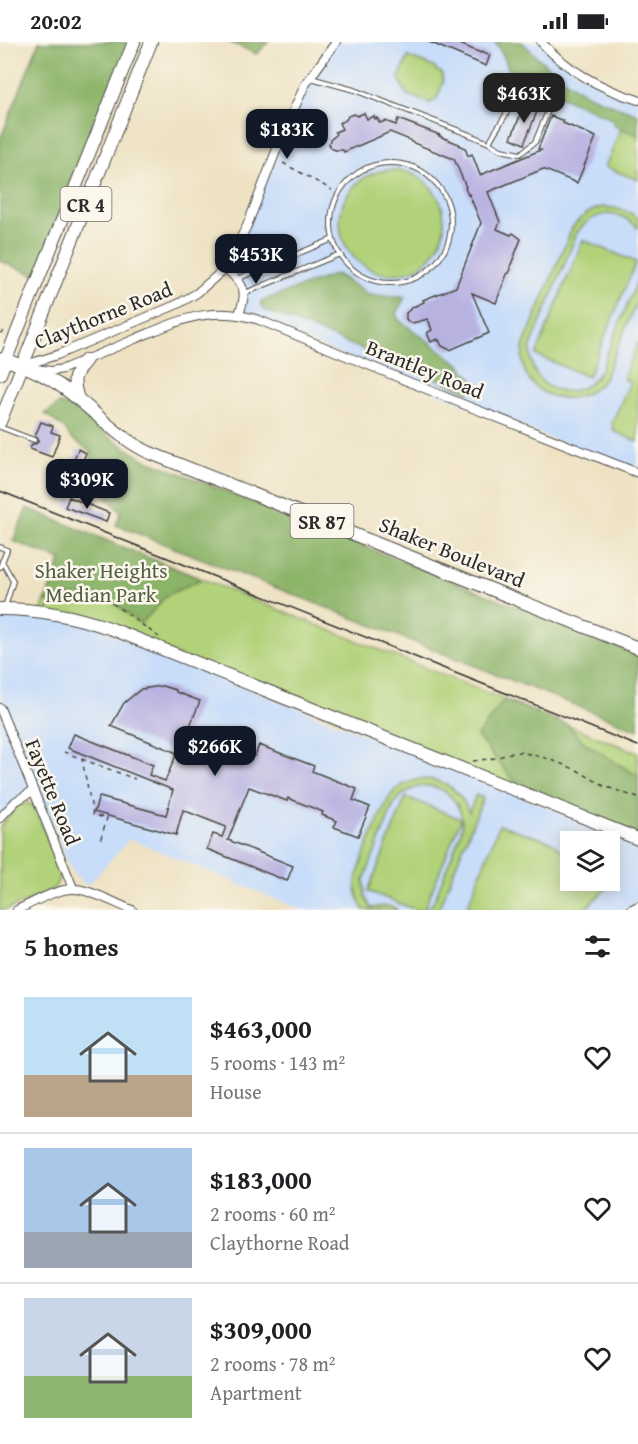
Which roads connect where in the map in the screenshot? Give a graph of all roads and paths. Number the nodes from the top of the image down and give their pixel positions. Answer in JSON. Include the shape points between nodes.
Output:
{"nodes":[{"id":1,"x":134,"y":42,"type":"edge"},
{"id":2,"x":151,"y":42,"type":"edge"},
{"id":3,"x":336,"y":42,"type":"edge"},
{"id":4,"x":541,"y":42,"type":"edge"},
{"id":5,"x":310,"y":78,"type":"junction"},
{"id":6,"x":638,"y":100,"type":"edge"},
{"id":7,"x":489,"y":143,"type":"junction"},
{"id":8,"x":283,"y":163,"type":"dead end"},
{"id":9,"x":332,"y":190,"type":"dead end"},
{"id":10,"x":333,"y":239,"type":"junction"},
{"id":11,"x":340,"y":254,"type":"junction"},
{"id":12,"x":225,"y":267,"type":"junction"},
{"id":13,"x":236,"y":279,"type":"junction"},
{"id":14,"x":245,"y":294,"type":"junction"},
{"id":15,"x":239,"y":315,"type":"junction"},
{"id":16,"x":195,"y":316,"type":"joint"},
{"id":17,"x":4,"y":331,"type":"dead end"},
{"id":18,"x":0,"y":333,"type":"edge"},
{"id":19,"x":3,"y":359,"type":"edge"},
{"id":20,"x":86,"y":360,"type":"junction"},
{"id":21,"x":22,"y":366,"type":"junction"},
{"id":22,"x":0,"y":374,"type":"edge"},
{"id":23,"x":78,"y":399,"type":"junction"},
{"id":24,"x":0,"y":422,"type":"edge"},
{"id":25,"x":0,"y":426,"type":"edge"},
{"id":26,"x":34,"y":440,"type":"dead end"},
{"id":27,"x":638,"y":473,"type":"edge"},
{"id":28,"x":0,"y":547,"type":"edge"},
{"id":29,"x":3,"y":561,"type":"junction"},
{"id":30,"x":0,"y":567,"type":"edge"},
{"id":31,"x":34,"y":604,"type":"dead end"},
{"id":32,"x":2,"y":609,"type":"edge"},
{"id":33,"x":161,"y":638,"type":"dead end"},
{"id":34,"x":638,"y":648,"type":"edge"},
{"id":35,"x":0,"y":708,"type":"edge"},
{"id":36,"x":64,"y":752,"type":"dead end"},
{"id":37,"x":82,"y":759,"type":"junction"},
{"id":38,"x":472,"y":761,"type":"dead end"},
{"id":39,"x":135,"y":779,"type":"dead end"},
{"id":40,"x":33,"y":791,"type":"junction"},
{"id":41,"x":638,"y":798,"type":"edge"},
{"id":42,"x":0,"y":818,"type":"edge"},
{"id":43,"x":638,"y":839,"type":"edge"},
{"id":44,"x":100,"y":841,"type":"dead end"},
{"id":45,"x":73,"y":888,"type":"junction"},
{"id":46,"x":638,"y":906,"type":"edge"},
{"id":47,"x":17,"y":910,"type":"edge"},
{"id":48,"x":132,"y":910,"type":"edge"},
{"id":49,"x":630,"y":910,"type":"edge"}],
"edges":[{"from":1,"to":19,"type":"main road","number":"CR 4"},
{"from":2,"to":21,"type":"main road","number":"CR 4"},
{"from":3,"to":5,"type":"street","name":"Claythorne Road"},
{"from":4,"to":6,"type":"street","via":[[577,72]]},
{"from":5,"to":7,"type":"lane","via":[[354,90]]},
{"from":5,"to":12,"type":"street","name":"Claythorne Road","via":[[247,226]]},
{"from":7,"to":7,"type":"lane","via":[[520,89],[537,95],[550,106],[535,142],[520,154]]},
{"from":8,"to":9,"type":"path"},
{"from":10,"to":11,"type":"lane"},
{"from":10,"to":11,"type":"lane","via":[[332,215],[337,196],[349,180],[385,163],[405,164],[423,172],[448,203],[452,223],[448,242],[439,260],[424,273],[406,281],[386,283],[367,278],[350,267]]},
{"from":10,"to":13,"type":"lane"},
{"from":11,"to":14,"type":"lane"},
{"from":12,"to":13,"type":"street"},
{"from":12,"to":21,"type":"street","name":"Claythorne Road","via":[[191,298]]},
{"from":13,"to":14,"type":"street"},
{"from":14,"to":15,"type":"street"},
{"from":15,"to":16,"type":"street","name":"Brantley Road"},
{"from":15,"to":27,"type":"street","name":"Brantley Road"},
{"from":16,"to":20,"type":"street","name":"Claythorne Road"},
{"from":17,"to":18,"type":"path"},
{"from":19,"to":21,"type":"main road","name":"Shaker Boulevard","number":"SR 87"},
{"from":19,"to":22,"type":"main road","number":"CR 4"},
{"from":20,"to":21,"type":"street","name":"Claythorne Road","via":[[56,371]]},
{"from":20,"to":23,"type":"main road","via":[[74,378]]},
{"from":21,"to":23,"type":"main road","name":"Shaker Boulevard","number":"SR 87"},
{"from":21,"to":24,"type":"main road","number":"CR 4"},
{"from":23,"to":34,"type":"main road","name":"Shaker Boulevard","number":"SR 87","via":[[118,434],[148,452]]},
{"from":25,"to":26,"type":"lane"},
{"from":28,"to":29,"type":"lane","via":[[7,550]]},
{"from":29,"to":30,"type":"lane"},
{"from":29,"to":32,"type":"lane","via":[[13,581]]},
{"from":31,"to":33,"type":"path","via":[[88,594],[104,597]]},
{"from":32,"to":43,"type":"main road","via":[[52,612],[112,629]]},
{"from":35,"to":40,"type":"street","name":"Fayette Road"},
{"from":36,"to":37,"type":"path"},
{"from":37,"to":39,"type":"path"},
{"from":37,"to":44,"type":"path","via":[[93,815],[107,818]]},
{"from":38,"to":41,"type":"path","via":[[521,752],[577,770],[604,786]]},
{"from":40,"to":42,"type":"street","via":[[16,801]]},
{"from":40,"to":45,"type":"street","name":"Fayette Road"},
{"from":45,"to":47,"type":"street"},
{"from":45,"to":48,"type":"street"},
{"from":46,"to":49,"type":"street"}]}
